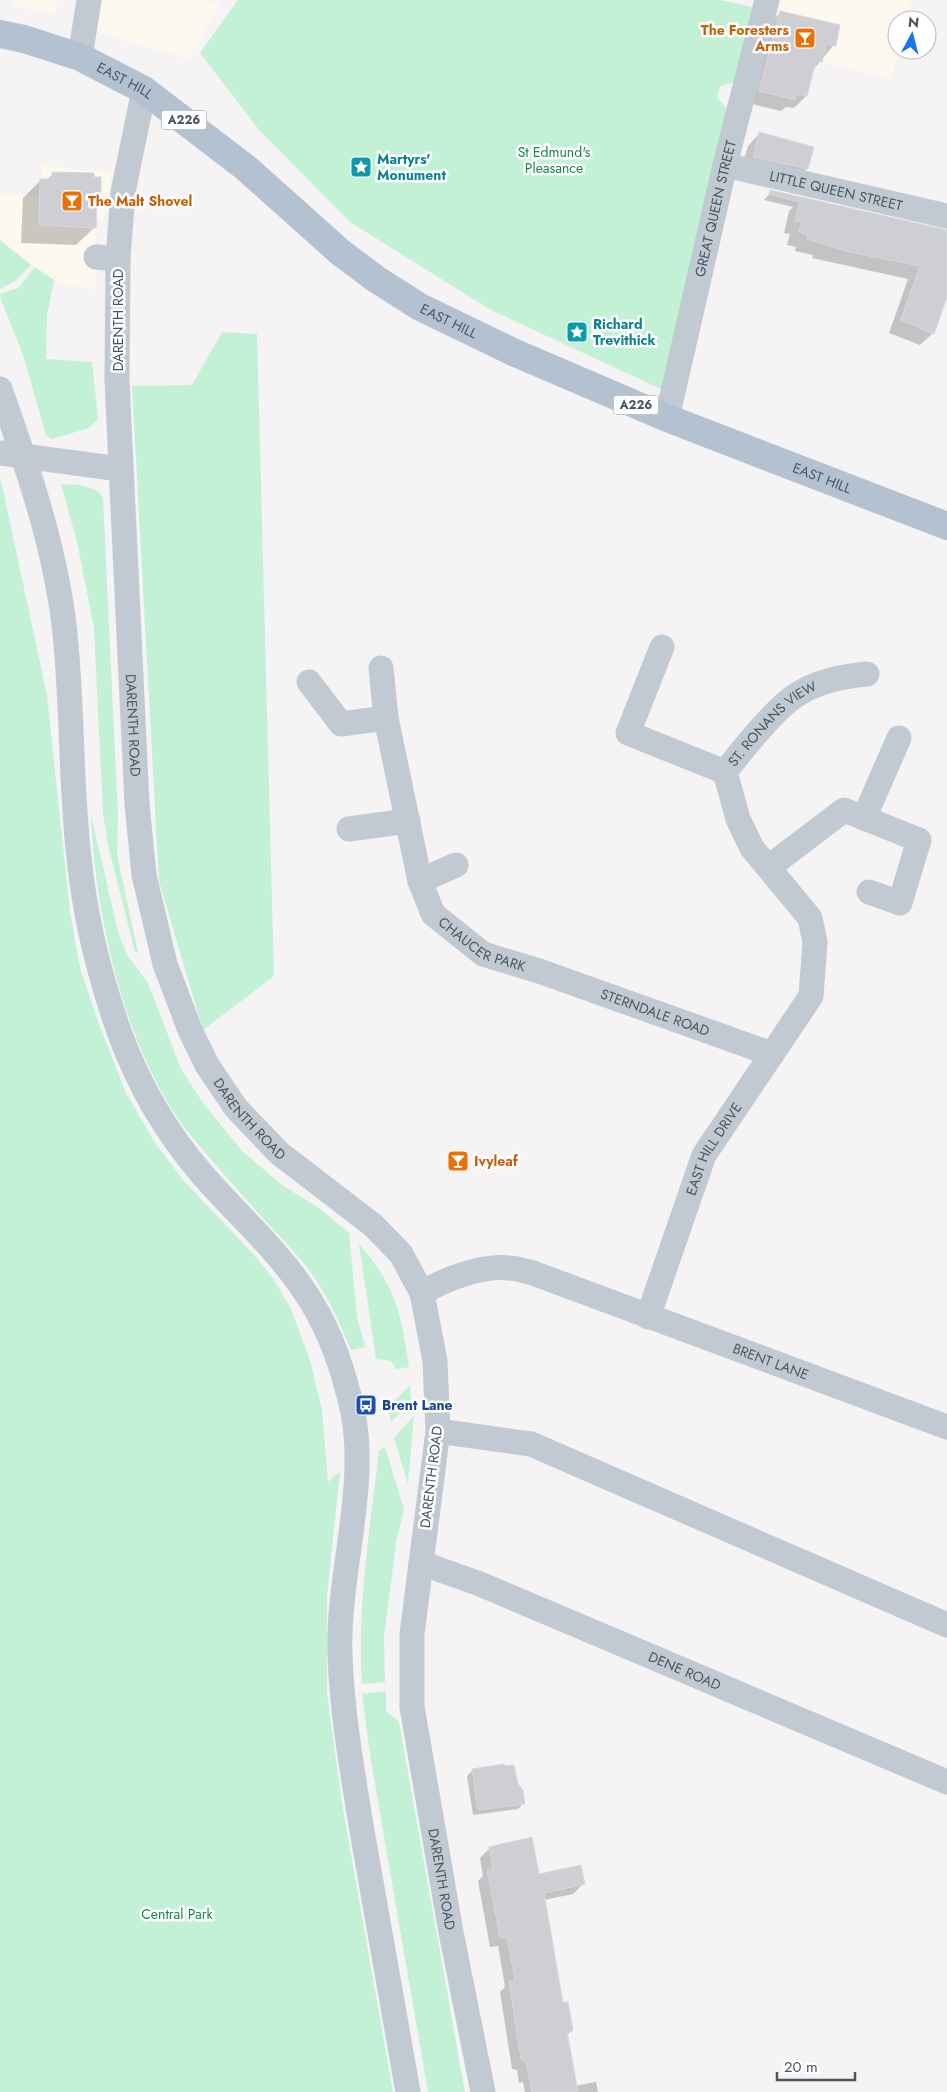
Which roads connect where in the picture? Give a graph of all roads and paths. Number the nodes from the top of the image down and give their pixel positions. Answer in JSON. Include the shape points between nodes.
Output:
{"nodes":[{"id":1,"x":88,"y":0,"type":"edge"},
{"id":2,"x":767,"y":0,"type":"edge"},
{"id":3,"x":0,"y":34,"type":"edge"},
{"id":4,"x":80,"y":57,"type":"junction"},
{"id":5,"x":144,"y":90,"type":"junction"},
{"id":6,"x":725,"y":165,"type":"junction"},
{"id":7,"x":947,"y":216,"type":"edge"},
{"id":8,"x":0,"y":389,"type":"edge"},
{"id":9,"x":667,"y":418,"type":"junction"},
{"id":10,"x":12,"y":454,"type":"edge"},
{"id":11,"x":120,"y":469,"type":"junction"},
{"id":12,"x":947,"y":526,"type":"edge"},
{"id":13,"x":662,"y":647,"type":"dead end"},
{"id":14,"x":381,"y":668,"type":"dead end"},
{"id":15,"x":867,"y":674,"type":"dead end"},
{"id":16,"x":309,"y":682,"type":"dead end"},
{"id":17,"x":386,"y":718,"type":"junction"},
{"id":18,"x":899,"y":738,"type":"dead end"},
{"id":19,"x":725,"y":772,"type":"junction"},
{"id":20,"x":864,"y":818,"type":"junction"},
{"id":21,"x":408,"y":821,"type":"junction"},
{"id":22,"x":349,"y":828,"type":"dead end"},
{"id":23,"x":456,"y":865,"type":"dead end"},
{"id":24,"x":769,"y":867,"type":"junction"},
{"id":25,"x":420,"y":881,"type":"junction"},
{"id":26,"x":869,"y":892,"type":"dead end"},
{"id":27,"x":538,"y":971,"type":"joint"},
{"id":28,"x":811,"y":996,"type":"joint"},
{"id":29,"x":772,"y":1054,"type":"junction"},
{"id":30,"x":422,"y":1293,"type":"junction"},
{"id":31,"x":648,"y":1317,"type":"junction"},
{"id":32,"x":947,"y":1427,"type":"edge"},
{"id":33,"x":438,"y":1431,"type":"junction"},
{"id":34,"x":421,"y":1563,"type":"junction"},
{"id":35,"x":947,"y":1625,"type":"edge"},
{"id":36,"x":947,"y":1782,"type":"edge"},
{"id":37,"x":408,"y":2092,"type":"edge"},
{"id":38,"x":483,"y":2092,"type":"edge"}],
"edges":[{"from":1,"to":4,"type":"street"},
{"from":2,"to":6,"type":"street","name":"GREAT QUEEN STREET"},
{"from":3,"to":4,"type":"main road","name":"EAST HILL","number":"A226"},
{"from":4,"to":5,"type":"main road","name":"EAST HILL","number":"A226"},
{"from":5,"to":9,"type":"main road","name":"EAST HILL","number":"A226","via":[[246,168],[340,252],[406,298],[513,352]]},
{"from":5,"to":11,"type":"street","name":"DARENTH ROAD","via":[[107,258]]},
{"from":6,"to":7,"type":"street","name":"LITTLE QUEEN STREET"},
{"from":6,"to":9,"type":"street","name":"GREAT QUEEN STREET"},
{"from":8,"to":10,"type":"street"},
{"from":9,"to":12,"type":"main road","name":"EAST HILL","number":"A226"},
{"from":10,"to":11,"type":"street"},
{"from":10,"to":37,"type":"street","via":[[49,544],[63,618],[79,860],[93,936],[118,1027],[142,1088],[169,1132],[201,1173],[285,1265],[313,1303],[342,1370],[353,1416],[356,1466],[342,1587],[341,1686],[367,1860]]},
{"from":11,"to":30,"type":"street","name":"DARENTH ROAD","via":[[137,804],[144,875],[165,964],[207,1065],[236,1108],[279,1153],[374,1226],[401,1254]]},
{"from":13,"to":19,"type":"street","via":[[628,733]]},
{"from":14,"to":17,"type":"street","name":"CHAUCER PARK"},
{"from":15,"to":19,"type":"street","name":"ST. RONANS VIEW","via":[[844,676],[798,694],[744,747]]},
{"from":16,"to":17,"type":"street","via":[[341,724]]},
{"from":17,"to":21,"type":"street","name":"CHAUCER PARK"},
{"from":18,"to":20,"type":"street"},
{"from":19,"to":24,"type":"street","name":"ST. RONANS VIEW","via":[[738,819],[752,848]]},
{"from":20,"to":24,"type":"street","via":[[844,810]]},
{"from":20,"to":26,"type":"street","via":[[919,840],[900,903]]},
{"from":21,"to":22,"type":"street"},
{"from":21,"to":25,"type":"street","name":"CHAUCER PARK"},
{"from":23,"to":25,"type":"street"},
{"from":24,"to":28,"type":"street","name":"ST. RONANS VIEW","via":[[810,918],[815,942]]},
{"from":25,"to":27,"type":"street","name":"CHAUCER PARK","via":[[434,914],[483,954]]},
{"from":27,"to":29,"type":"street","name":"STERNDALE ROAD"},
{"from":28,"to":29,"type":"street","name":"EAST HILL DRIVE"},
{"from":29,"to":31,"type":"street","name":"EAST HILL DRIVE","via":[[704,1155]]},
{"from":30,"to":31,"type":"street","name":"BRENT LANE","via":[[472,1273],[509,1268],[532,1273]]},
{"from":30,"to":33,"type":"street","name":"DARENTH ROAD","via":[[435,1361]]},
{"from":31,"to":32,"type":"street","name":"BRENT LANE"},
{"from":33,"to":34,"type":"street","name":"DARENTH ROAD"},
{"from":33,"to":35,"type":"street","via":[[531,1444]]},
{"from":34,"to":36,"type":"street","name":"DENE ROAD","via":[[480,1584]]},
{"from":34,"to":38,"type":"street","name":"DARENTH ROAD","via":[[412,1634],[412,1707]]}]}
